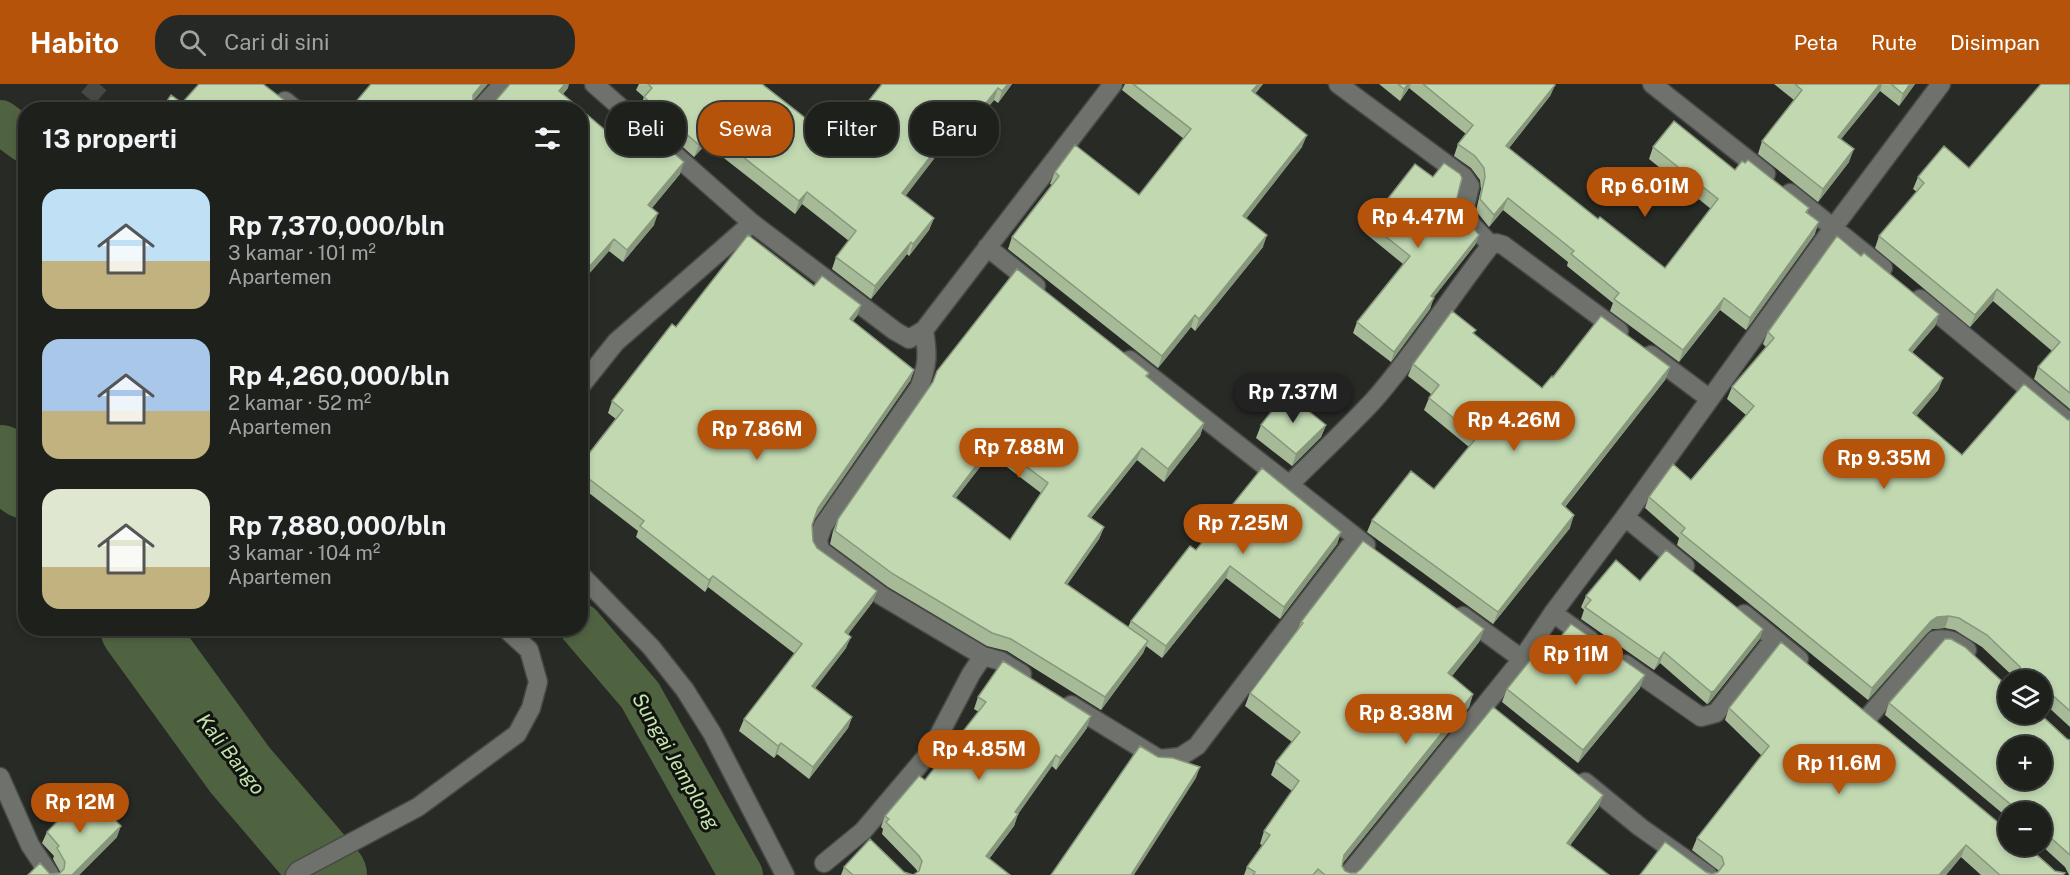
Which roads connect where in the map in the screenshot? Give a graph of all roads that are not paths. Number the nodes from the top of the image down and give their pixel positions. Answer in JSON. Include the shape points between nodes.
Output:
{"nodes":[{"id":1,"x":504,"y":84,"type":"edge"},
{"id":2,"x":594,"y":84,"type":"edge"},
{"id":3,"x":1113,"y":84,"type":"edge"},
{"id":4,"x":1338,"y":84,"type":"edge"},
{"id":5,"x":1652,"y":84,"type":"edge"},
{"id":6,"x":1941,"y":84,"type":"edge"},
{"id":7,"x":487,"y":102,"type":"edge"},
{"id":8,"x":752,"y":223,"type":"junction"},
{"id":9,"x":1833,"y":228,"type":"junction"},
{"id":10,"x":1491,"y":245,"type":"junction"},
{"id":11,"x":987,"y":248,"type":"junction"},
{"id":12,"x":1053,"y":299,"type":"edge"},
{"id":13,"x":924,"y":330,"type":"junction"},
{"id":14,"x":1119,"y":351,"type":"edge"},
{"id":15,"x":588,"y":377,"type":"edge"},
{"id":16,"x":1710,"y":399,"type":"junction"},
{"id":17,"x":2070,"y":423,"type":"edge"},
{"id":18,"x":1289,"y":485,"type":"junction"},
{"id":19,"x":1625,"y":518,"type":"junction"},
{"id":20,"x":1356,"y":538,"type":"junction"},
{"id":21,"x":1384,"y":559,"type":"edge"},
{"id":22,"x":1695,"y":574,"type":"edge"},
{"id":23,"x":588,"y":582,"type":"edge"},
{"id":24,"x":1731,"y":603,"type":"edge"},
{"id":25,"x":1448,"y":606,"type":"edge"},
{"id":26,"x":1552,"y":613,"type":"junction"},
{"id":27,"x":514,"y":636,"type":"edge"},
{"id":28,"x":1774,"y":639,"type":"junction"},
{"id":29,"x":983,"y":656,"type":"junction"},
{"id":30,"x":1522,"y":659,"type":"junction"},
{"id":31,"x":1978,"y":660,"type":"edge"},
{"id":32,"x":1809,"y":667,"type":"edge"},
{"id":33,"x":1038,"y":685,"type":"edge"},
{"id":34,"x":1057,"y":697,"type":"edge"},
{"id":35,"x":1852,"y":702,"type":"edge"},
{"id":36,"x":1869,"y":716,"type":"junction"},
{"id":37,"x":1886,"y":730,"type":"edge"},
{"id":38,"x":1568,"y":769,"type":"edge"},
{"id":39,"x":0,"y":777,"type":"edge"},
{"id":40,"x":863,"y":831,"type":"junction"},
{"id":41,"x":877,"y":846,"type":"edge"},
{"id":42,"x":824,"y":863,"type":"dead end"},
{"id":43,"x":296,"y":873,"type":"edge"},
{"id":44,"x":50,"y":875,"type":"edge"},
{"id":45,"x":785,"y":875,"type":"edge"},
{"id":46,"x":1348,"y":875,"type":"edge"},
{"id":47,"x":1708,"y":875,"type":"edge"}],
"edges":[{"from":1,"to":7,"type":"street"},
{"from":2,"to":8,"type":"street"},
{"from":3,"to":11,"type":"street"},
{"from":4,"to":10,"type":"street","via":[[1464,177],[1470,186],[1466,219]]},
{"from":5,"to":9,"type":"street"},
{"from":6,"to":9,"type":"street"},
{"from":8,"to":13,"type":"street","via":[[895,331],[909,339]]},
{"from":8,"to":15,"type":"street","via":[[616,342]]},
{"from":9,"to":16,"type":"street"},
{"from":9,"to":17,"type":"street"},
{"from":10,"to":16,"type":"street","via":[[1503,245]]},
{"from":10,"to":18,"type":"street","via":[[1373,400]]},
{"from":11,"to":12,"type":"street"},
{"from":11,"to":13,"type":"street"},
{"from":13,"to":29,"type":"street","via":[[928,355],[919,388],[844,493],[818,540],[820,550],[882,596]]},
{"from":14,"to":18,"type":"street"},
{"from":16,"to":19,"type":"street"},
{"from":18,"to":20,"type":"street"},
{"from":19,"to":22,"type":"street"},
{"from":19,"to":26,"type":"street"},
{"from":20,"to":21,"type":"street"},
{"from":20,"to":34,"type":"street","via":[[1190,752],[1159,759]]},
{"from":23,"to":45,"type":"street","via":[[651,647],[685,690],[712,733]]},
{"from":24,"to":28,"type":"street"},
{"from":25,"to":30,"type":"street"},
{"from":26,"to":28,"type":"street","via":[[1701,717],[1716,713]]},
{"from":26,"to":30,"type":"street"},
{"from":27,"to":43,"type":"street","via":[[529,650],[538,682],[531,708],[517,734],[418,807]]},
{"from":28,"to":32,"type":"street"},
{"from":29,"to":33,"type":"street","via":[[1001,661]]},
{"from":29,"to":40,"type":"street","via":[[930,752]]},
{"from":30,"to":46,"type":"street","via":[[1492,708]]},
{"from":31,"to":36,"type":"street","via":[[1954,641],[1935,640]]},
{"from":35,"to":36,"type":"street"},
{"from":36,"to":37,"type":"street"},
{"from":38,"to":47,"type":"street"},
{"from":39,"to":44,"type":"street","via":[[30,845]]},
{"from":40,"to":41,"type":"street"},
{"from":40,"to":42,"type":"street"}]}
